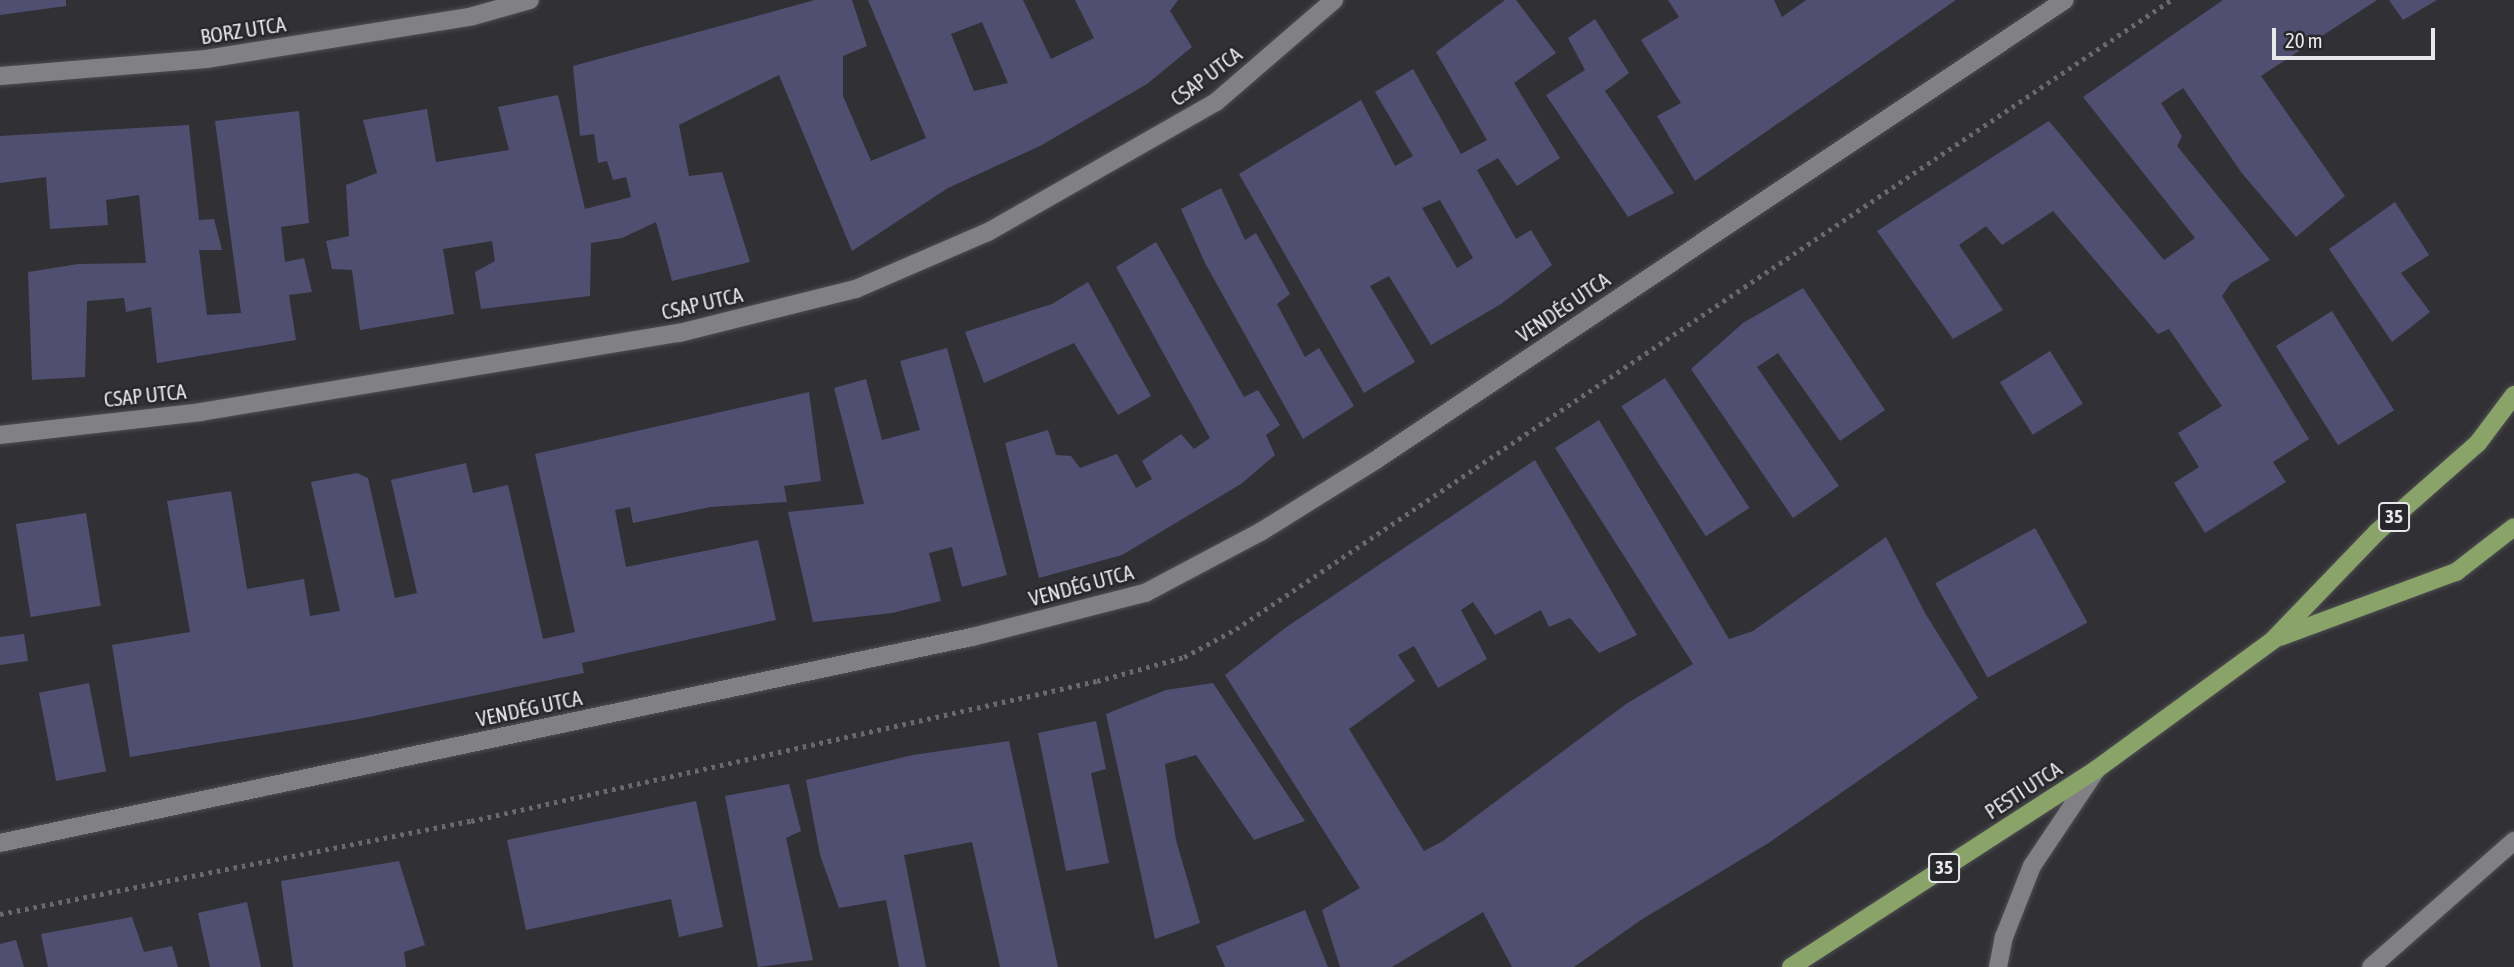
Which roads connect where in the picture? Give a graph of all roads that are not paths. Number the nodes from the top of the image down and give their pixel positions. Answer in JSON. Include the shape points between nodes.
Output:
{"nodes":[{"id":1,"x":530,"y":0,"type":"edge"},
{"id":2,"x":1334,"y":0,"type":"edge"},
{"id":3,"x":2065,"y":0,"type":"edge"},
{"id":4,"x":0,"y":76,"type":"edge"},
{"id":5,"x":2514,"y":395,"type":"edge"},
{"id":6,"x":0,"y":435,"type":"edge"},
{"id":7,"x":2514,"y":527,"type":"edge"},
{"id":8,"x":2273,"y":640,"type":"junction"},
{"id":9,"x":2097,"y":769,"type":"junction"},
{"id":10,"x":2514,"y":841,"type":"edge"},
{"id":11,"x":0,"y":843,"type":"edge"},
{"id":12,"x":1791,"y":967,"type":"edge"},
{"id":13,"x":1998,"y":967,"type":"edge"},
{"id":14,"x":2371,"y":967,"type":"edge"}],
"edges":[{"from":1,"to":4,"type":"street","name":"BORZ UTCA","via":[[473,16],[205,59]]},
{"from":2,"to":6,"type":"street","name":"CSAP UTCA","via":[[1216,102],[988,232],[856,289],[679,333],[201,412]]},
{"from":3,"to":11,"type":"street","name":"VENDÉG UTCA","via":[[1376,460],[1262,531],[1145,593],[972,637]]},
{"from":5,"to":8,"type":"main road","name":"PESTI UTCA","number":"35","via":[[2478,443],[2377,532]]},
{"from":7,"to":8,"type":"main road","name":"PESTI UTCA","number":"35","via":[[2456,572]]},
{"from":8,"to":9,"type":"main road","name":"PESTI UTCA","number":"35"},
{"from":9,"to":12,"type":"main road","name":"PESTI UTCA","number":"35"},
{"from":9,"to":13,"type":"street","via":[[2032,866],[2004,937]]},
{"from":10,"to":14,"type":"street"}]}
